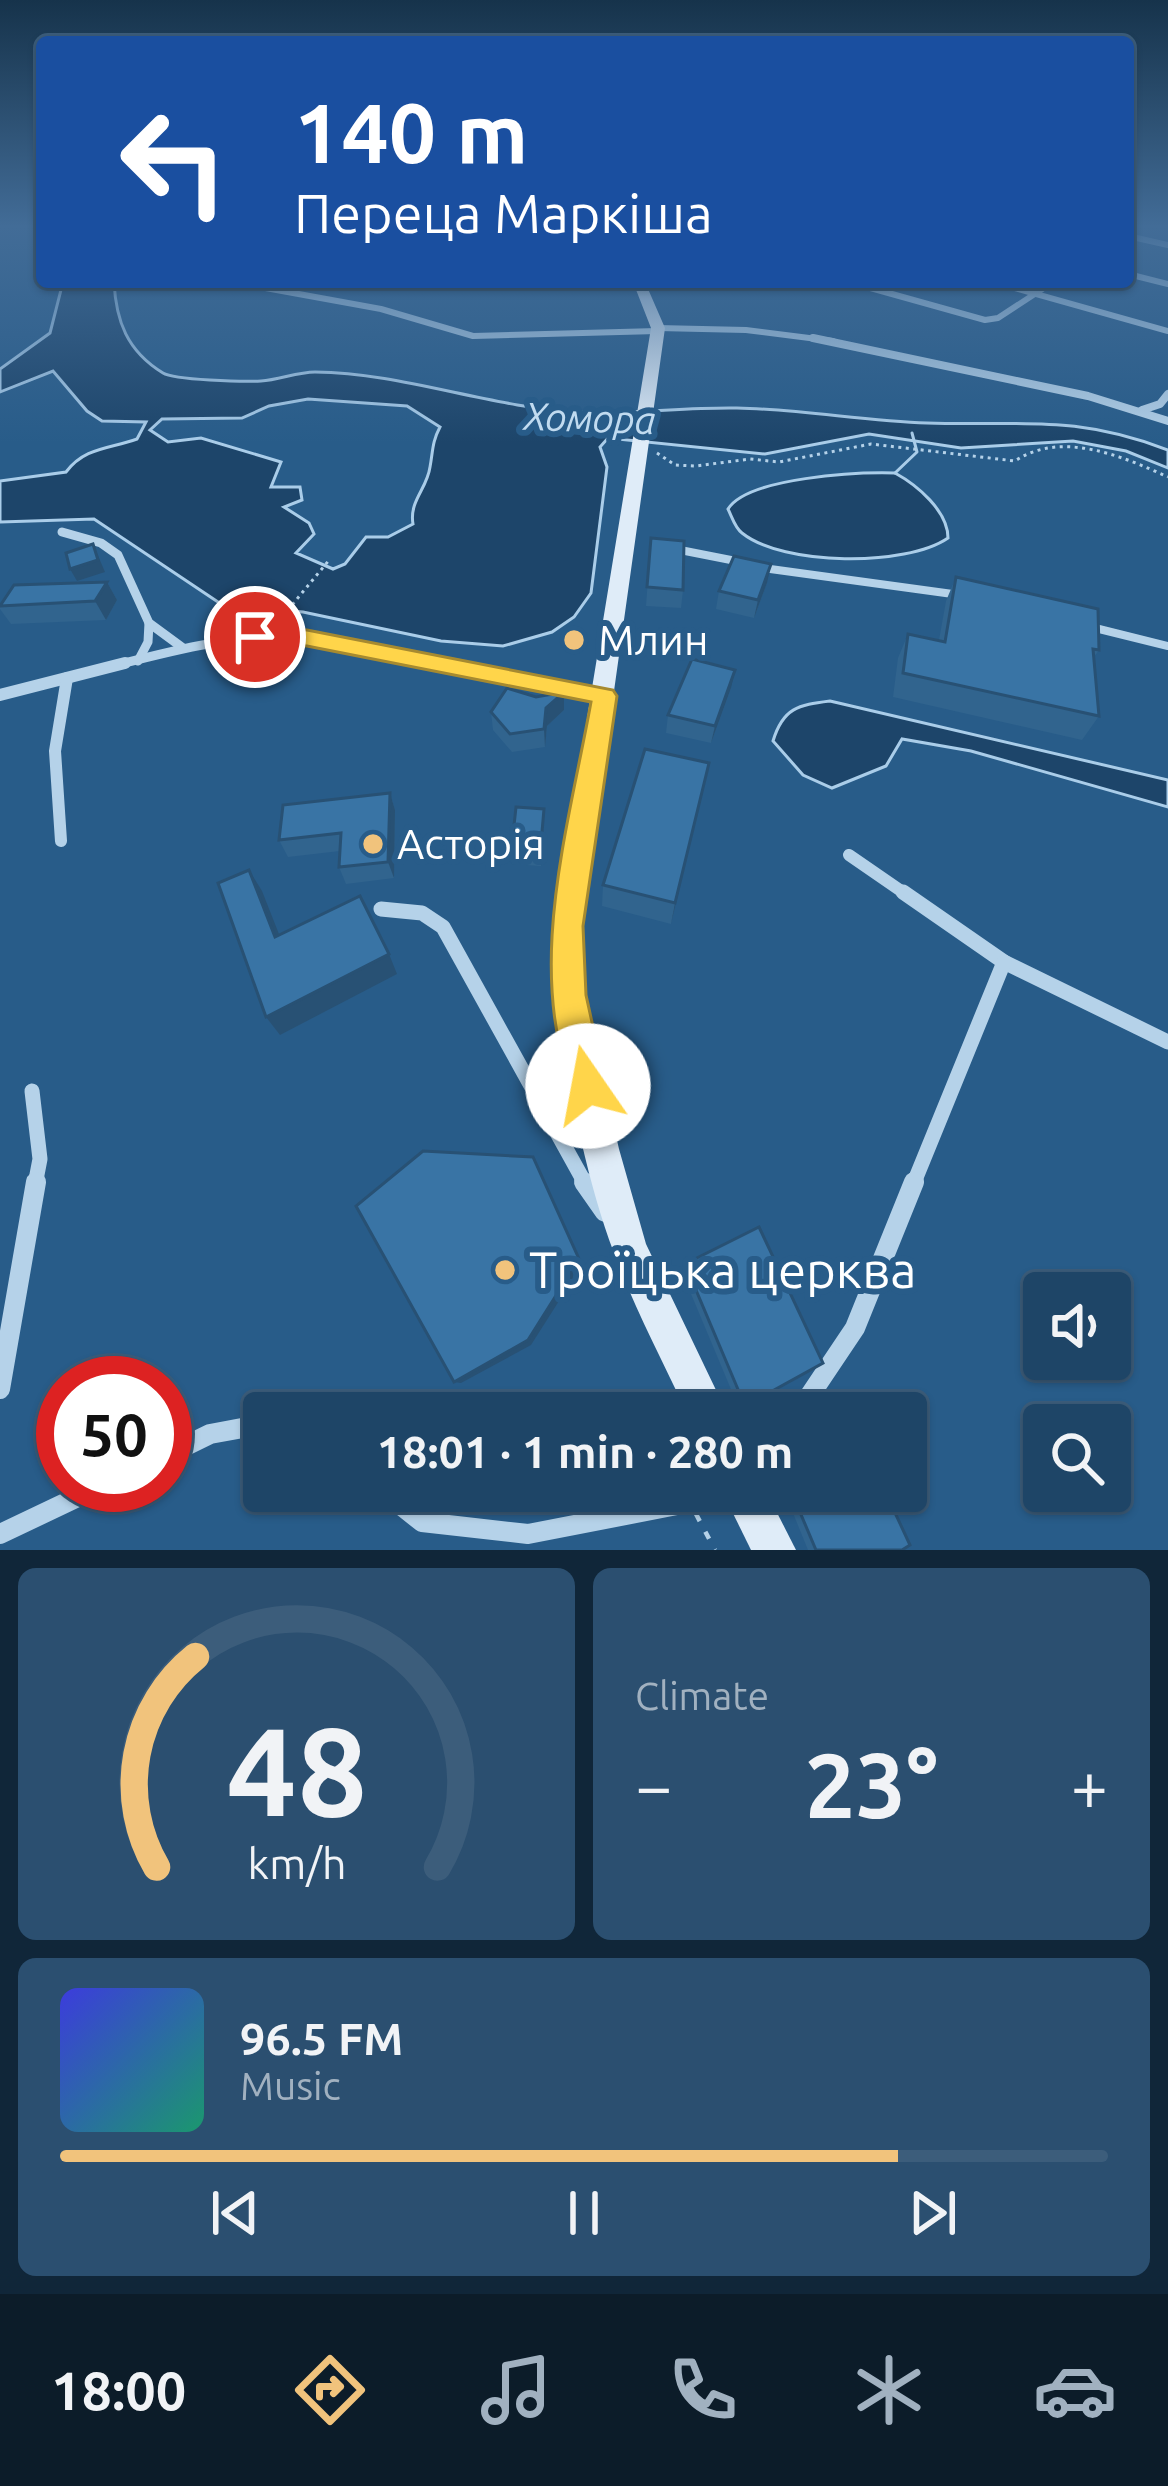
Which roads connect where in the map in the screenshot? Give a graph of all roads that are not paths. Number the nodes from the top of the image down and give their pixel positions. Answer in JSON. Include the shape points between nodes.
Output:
{"nodes":[{"id":1,"x":326,"y":298,"type":"edge"},
{"id":2,"x":646,"y":298,"type":"edge"},
{"id":3,"x":907,"y":298,"type":"edge"},
{"id":4,"x":1026,"y":298,"type":"edge"},
{"id":5,"x":1053,"y":298,"type":"edge"},
{"id":6,"x":658,"y":329,"type":"junction"},
{"id":7,"x":1168,"y":331,"type":"edge"},
{"id":8,"x":1168,"y":394,"type":"edge"},
{"id":9,"x":1160,"y":404,"type":"junction"},
{"id":10,"x":1142,"y":410,"type":"junction"},
{"id":11,"x":1166,"y":420,"type":"edge"},
{"id":12,"x":62,"y":532,"type":"dead end"},
{"id":13,"x":654,"y":546,"type":"edge"},
{"id":14,"x":971,"y":596,"type":"edge"},
{"id":15,"x":149,"y":623,"type":"junction"},
{"id":16,"x":1080,"y":624,"type":"edge"},
{"id":17,"x":1168,"y":646,"type":"edge"},
{"id":18,"x":183,"y":648,"type":"junction"},
{"id":19,"x":137,"y":661,"type":"junction"},
{"id":20,"x":67,"y":678,"type":"junction"},
{"id":21,"x":0,"y":695,"type":"edge"},
{"id":22,"x":604,"y":696,"type":"junction"},
{"id":23,"x":61,"y":841,"type":"dead end"},
{"id":24,"x":849,"y":855,"type":"dead end"},
{"id":25,"x":381,"y":909,"type":"dead end"},
{"id":26,"x":1004,"y":962,"type":"junction"},
{"id":27,"x":1168,"y":1042,"type":"edge"},
{"id":28,"x":32,"y":1091,"type":"dead end"},
{"id":29,"x":630,"y":1249,"type":"junction"},
{"id":30,"x":0,"y":1389,"type":"edge"},
{"id":31,"x":697,"y":1392,"type":"edge"},
{"id":32,"x":812,"y":1392,"type":"edge"},
{"id":33,"x":243,"y":1428,"type":"edge"},
{"id":34,"x":192,"y":1443,"type":"edge"},
{"id":35,"x":47,"y":1512,"type":"edge"},
{"id":36,"x":409,"y":1512,"type":"edge"},
{"id":37,"x":641,"y":1512,"type":"edge"},
{"id":38,"x":754,"y":1512,"type":"edge"},
{"id":39,"x":0,"y":1534,"type":"edge"},
{"id":40,"x":774,"y":1550,"type":"edge"}],
"edges":[{"from":1,"to":6,"type":"street","via":[[473,336]]},
{"from":2,"to":6,"type":"main road"},
{"from":3,"to":4,"type":"street","via":[[976,318],[998,318]]},
{"from":5,"to":7,"type":"street"},
{"from":6,"to":10,"type":"street","via":[[741,328],[835,343]]},
{"from":6,"to":22,"type":"main road","via":[[634,544]]},
{"from":8,"to":9,"type":"street"},
{"from":9,"to":10,"type":"street"},
{"from":9,"to":11,"type":"street"},
{"from":10,"to":11,"type":"street"},
{"from":12,"to":15,"type":"street","via":[[118,554]]},
{"from":13,"to":14,"type":"lane","via":[[784,574]]},
{"from":15,"to":18,"type":"street"},
{"from":15,"to":19,"type":"street"},
{"from":16,"to":17,"type":"lane"},
{"from":18,"to":19,"type":"street"},
{"from":18,"to":22,"type":"street","via":[[307,638]]},
{"from":19,"to":20,"type":"street"},
{"from":20,"to":21,"type":"street"},
{"from":20,"to":23,"type":"street","via":[[55,751]]},
{"from":22,"to":29,"type":"main road","via":[[567,926],[569,995]]},
{"from":24,"to":26,"type":"street"},
{"from":25,"to":29,"type":"street","via":[[422,913],[443,926],[580,1177]]},
{"from":26,"to":27,"type":"street"},
{"from":26,"to":32,"type":"street","via":[[855,1328]]},
{"from":28,"to":30,"type":"street","via":[[40,1159]]},
{"from":29,"to":31,"type":"main road"},
{"from":33,"to":34,"type":"street"},
{"from":35,"to":39,"type":"street"},
{"from":36,"to":37,"type":"street","via":[[422,1522],[528,1534]]},
{"from":38,"to":40,"type":"main road"}]}
